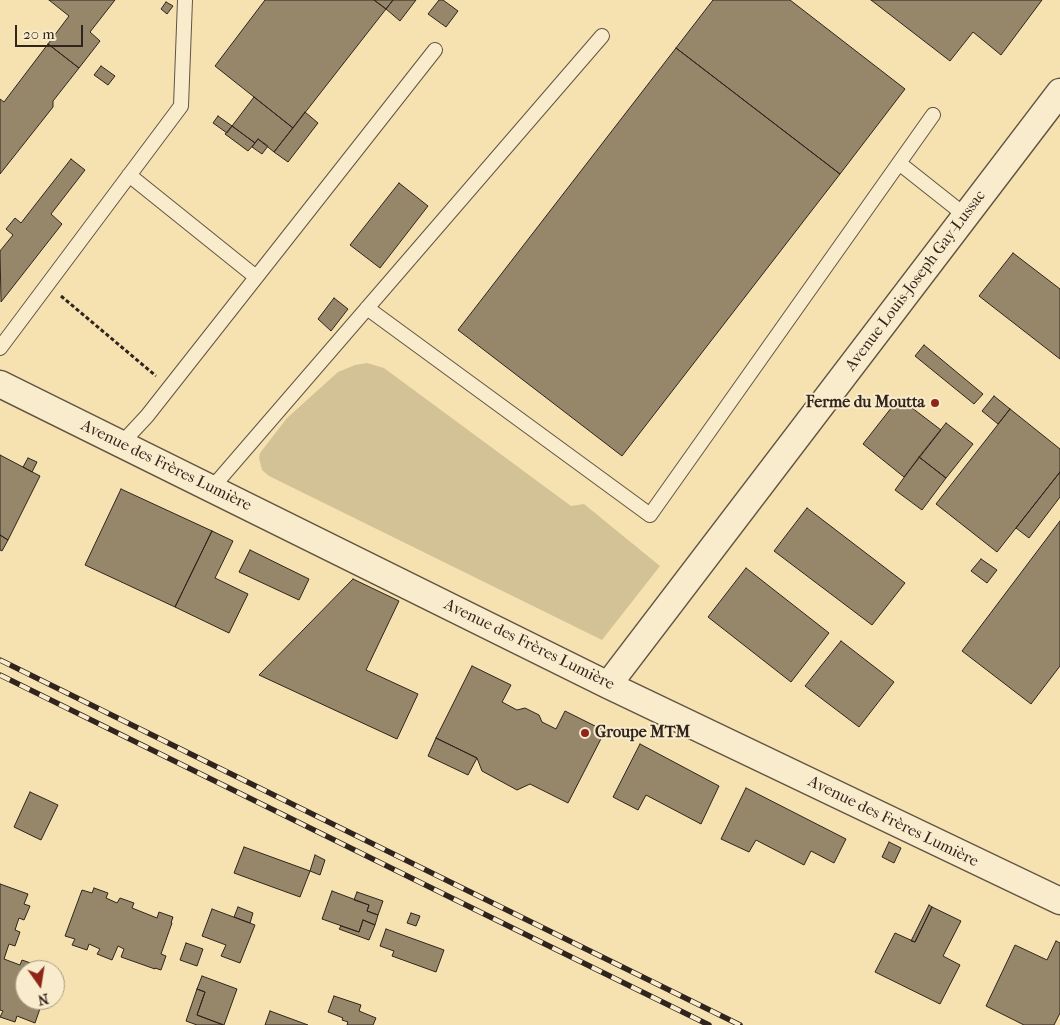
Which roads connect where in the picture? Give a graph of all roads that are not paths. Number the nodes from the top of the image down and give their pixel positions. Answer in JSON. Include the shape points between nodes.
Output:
{"nodes":[{"id":1,"x":185,"y":0,"type":"edge"},
{"id":2,"x":602,"y":36,"type":"dead end"},
{"id":3,"x":435,"y":50,"type":"dead end"},
{"id":4,"x":1060,"y":92,"type":"edge"},
{"id":5,"x":933,"y":115,"type":"dead end"},
{"id":6,"x":899,"y":163,"type":"junction"},
{"id":7,"x":129,"y":175,"type":"junction"},
{"id":8,"x":966,"y":216,"type":"junction"},
{"id":9,"x":256,"y":277,"type":"junction"},
{"id":10,"x":367,"y":308,"type":"junction"},
{"id":11,"x":0,"y":348,"type":"edge"},
{"id":12,"x":0,"y":384,"type":"edge"},
{"id":13,"x":121,"y":444,"type":"junction"},
{"id":14,"x":211,"y":489,"type":"junction"},
{"id":15,"x":608,"y":685,"type":"junction"},
{"id":16,"x":1060,"y":901,"type":"edge"}],
"edges":[{"from":1,"to":7,"type":"lane","via":[[181,106]]},
{"from":2,"to":10,"type":"lane"},
{"from":3,"to":9,"type":"lane"},
{"from":4,"to":8,"type":"street","name":"Avenue Louis-Joseph Gay-Lussac"},
{"from":5,"to":6,"type":"lane"},
{"from":6,"to":8,"type":"lane"},
{"from":6,"to":10,"type":"lane","via":[[650,515]]},
{"from":7,"to":9,"type":"lane"},
{"from":7,"to":11,"type":"lane"},
{"from":8,"to":15,"type":"street","name":"Avenue Louis-Joseph Gay-Lussac"},
{"from":9,"to":13,"type":"lane","via":[[147,416]]},
{"from":10,"to":14,"type":"lane"},
{"from":12,"to":13,"type":"street","name":"Avenue des Frères Lumière"},
{"from":13,"to":14,"type":"street","name":"Avenue des Frères Lumière"},
{"from":14,"to":15,"type":"street","name":"Avenue des Frères Lumière"},
{"from":15,"to":16,"type":"street","name":"Avenue des Frères Lumière"}]}
